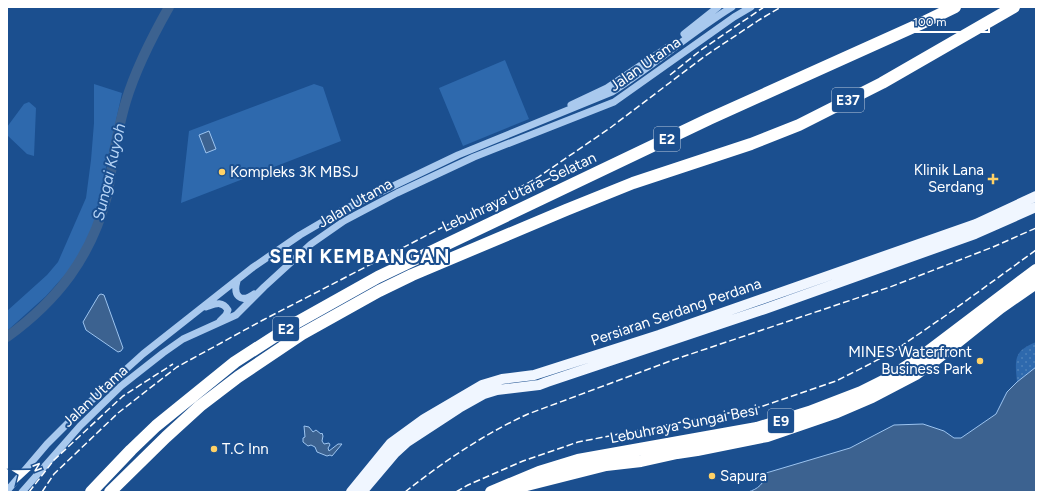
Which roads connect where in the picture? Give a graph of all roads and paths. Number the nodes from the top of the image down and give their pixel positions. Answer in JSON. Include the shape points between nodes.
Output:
{"nodes":[{"id":1,"x":718,"y":7,"type":"edge"},
{"id":2,"x":732,"y":7,"type":"edge"},
{"id":3,"x":751,"y":7,"type":"edge"},
{"id":4,"x":955,"y":7,"type":"edge"},
{"id":5,"x":1014,"y":7,"type":"edge"},
{"id":6,"x":806,"y":76,"type":"joint"},
{"id":7,"x":557,"y":114,"type":"junction"},
{"id":8,"x":799,"y":125,"type":"joint"},
{"id":9,"x":1036,"y":196,"type":"edge"},
{"id":10,"x":1036,"y":207,"type":"edge"},
{"id":11,"x":1036,"y":270,"type":"edge"},
{"id":12,"x":237,"y":281,"type":"junction"},
{"id":13,"x":1036,"y":283,"type":"edge"},
{"id":14,"x":264,"y":287,"type":"junction"},
{"id":15,"x":800,"y":291,"type":"junction"},
{"id":16,"x":198,"y":310,"type":"junction"},
{"id":17,"x":219,"y":323,"type":"junction"},
{"id":18,"x":143,"y":354,"type":"junction"},
{"id":19,"x":7,"y":491,"type":"edge"},
{"id":20,"x":22,"y":492,"type":"edge"},
{"id":21,"x":92,"y":492,"type":"edge"},
{"id":22,"x":110,"y":492,"type":"edge"},
{"id":23,"x":351,"y":492,"type":"edge"},
{"id":24,"x":362,"y":492,"type":"edge"},
{"id":25,"x":491,"y":492,"type":"edge"},
{"id":26,"x":506,"y":492,"type":"edge"}],
"edges":[{"from":1,"to":7,"type":"street","via":[[629,74]]},
{"from":2,"to":7,"type":"street","name":"Jalan Utama","via":[[612,92]]},
{"from":3,"to":14,"type":"street","name":"Jalan Utama","via":[[614,102],[474,157],[344,221],[311,244]]},
{"from":4,"to":6,"type":"highway","number":"E37"},
{"from":5,"to":8,"type":"highway","number":"E37","via":[[882,83]]},
{"from":6,"to":21,"type":"highway","name":"Lebuhraya Utara–Selatan","number":"E2","via":[[709,119],[378,277],[294,324],[235,362],[186,401],[130,450]]},
{"from":7,"to":12,"type":"street","name":"Jalan Utama","via":[[458,155],[342,211],[274,252]]},
{"from":8,"to":22,"type":"highway","name":"Lebuhraya Utara–Selatan","number":"E2","via":[[751,144],[633,183],[379,291],[302,334],[232,381],[200,406]]},
{"from":9,"to":15,"type":"main road","name":"Persiaran Serdang Perdana","via":[[976,224]]},
{"from":10,"to":15,"type":"main road","name":"Persiaran Serdang Perdana","via":[[975,234]]},
{"from":11,"to":25,"type":"highway","name":"Lebuhraya Sungai Besi","number":"E9","via":[[921,357],[887,380],[861,392],[757,428],[578,460],[539,472]]},
{"from":12,"to":14,"type":"street","via":[[235,289],[241,298],[250,297]]},
{"from":12,"to":16,"type":"street","name":"Jalan Utama"},
{"from":12,"to":18,"type":"street","via":[[226,285],[175,322],[151,342]]},
{"from":13,"to":26,"type":"highway","name":"Lebuhraya Sungai Besi","number":"E9","via":[[916,374],[837,412],[767,436],[641,461],[606,465]]},
{"from":14,"to":17,"type":"street","name":"Jalan Utama","via":[[236,315]]},
{"from":15,"to":23,"type":"main road","name":"Persiaran Serdang Perdana","via":[[547,372],[495,380],[482,385],[424,419],[391,443]]},
{"from":15,"to":24,"type":"main road","name":"Persiaran Serdang Perdana","via":[[539,385],[484,394],[408,442],[389,458]]},
{"from":16,"to":17,"type":"street","via":[[222,303],[228,310]]},
{"from":16,"to":18,"type":"street","name":"Jalan Utama"},
{"from":17,"to":20,"type":"street","name":"Jalan Utama","via":[[183,339],[121,386],[80,426]]},
{"from":18,"to":19,"type":"street","name":"Jalan Utama","via":[[47,444]]}]}
